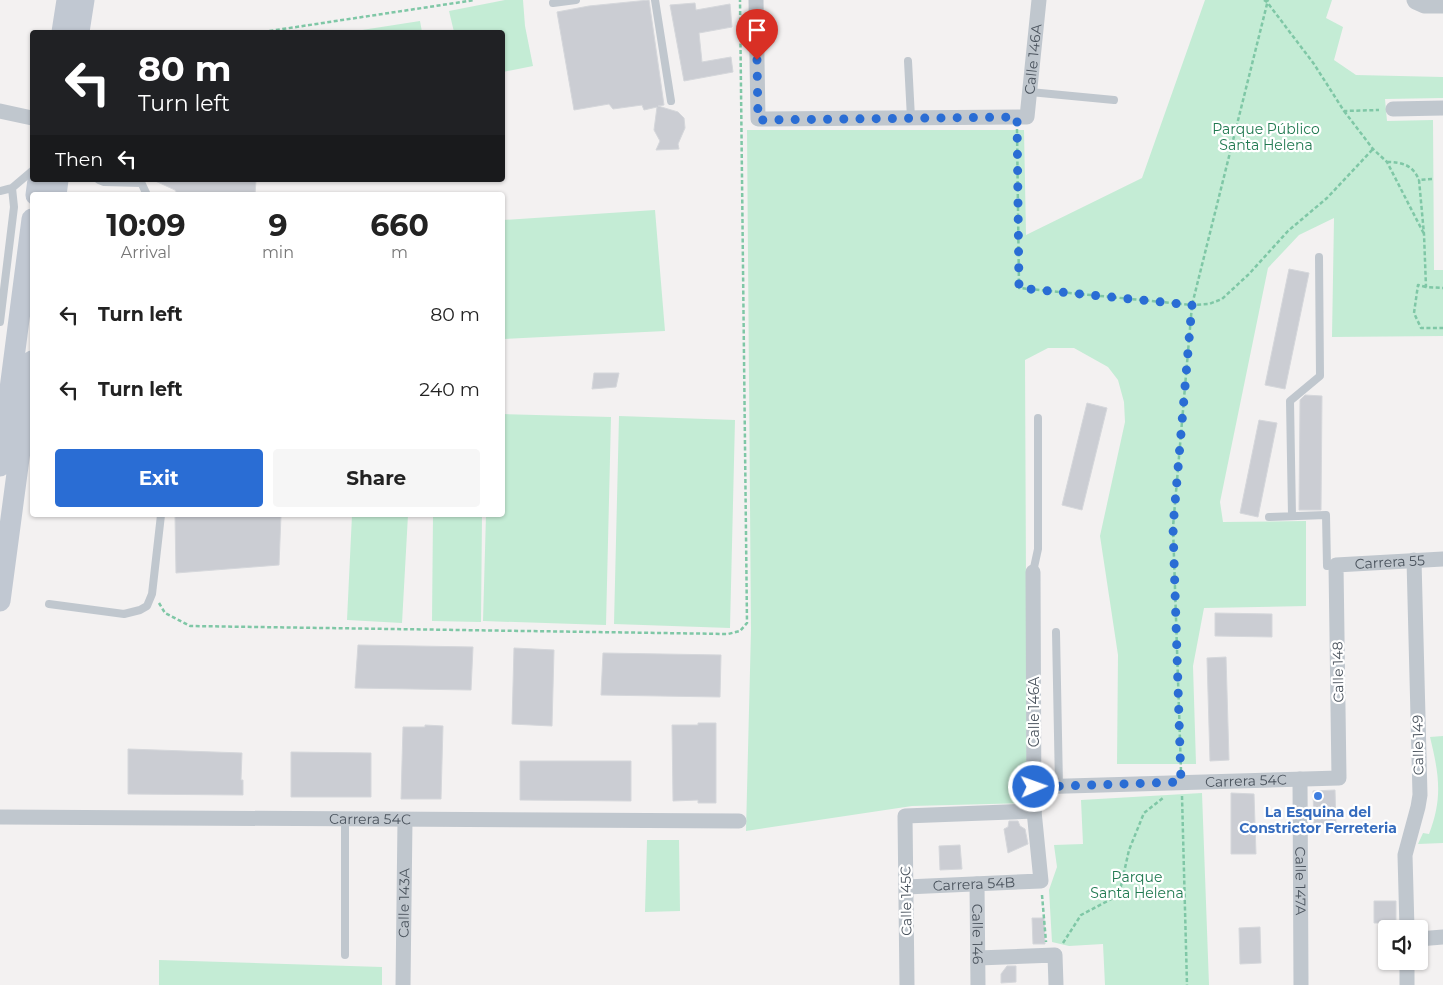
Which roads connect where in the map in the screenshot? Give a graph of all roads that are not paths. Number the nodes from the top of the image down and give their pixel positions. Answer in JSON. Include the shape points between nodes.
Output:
{"nodes":[{"id":1,"x":67,"y":0,"type":"edge"},
{"id":2,"x":84,"y":0,"type":"edge"},
{"id":3,"x":576,"y":0,"type":"edge"},
{"id":4,"x":655,"y":0,"type":"edge"},
{"id":5,"x":756,"y":0,"type":"edge"},
{"id":6,"x":1039,"y":0,"type":"edge"},
{"id":7,"x":1415,"y":1,"type":"edge"},
{"id":8,"x":553,"y":3,"type":"dead end"},
{"id":9,"x":1443,"y":6,"type":"edge"},
{"id":10,"x":62,"y":30,"type":"edge"},
{"id":11,"x":79,"y":30,"type":"edge"},
{"id":12,"x":908,"y":61,"type":"dead end"},
{"id":13,"x":1030,"y":92,"type":"junction"},
{"id":14,"x":671,"y":100,"type":"dead end"},
{"id":15,"x":1114,"y":100,"type":"dead end"},
{"id":16,"x":1443,"y":108,"type":"edge"},
{"id":17,"x":1393,"y":109,"type":"road end"},
{"id":18,"x":0,"y":111,"type":"edge"},
{"id":19,"x":30,"y":118,"type":"edge"},
{"id":20,"x":911,"y":118,"type":"junction"},
{"id":21,"x":30,"y":173,"type":"edge"},
{"id":22,"x":12,"y":188,"type":"junction"},
{"id":23,"x":0,"y":191,"type":"edge"},
{"id":24,"x":30,"y":234,"type":"edge"},
{"id":25,"x":1319,"y":257,"type":"dead end"},
{"id":26,"x":0,"y":322,"type":"edge"},
{"id":27,"x":30,"y":391,"type":"edge"},
{"id":28,"x":1038,"y":418,"type":"dead end"},
{"id":29,"x":0,"y":461,"type":"edge"},
{"id":30,"x":0,"y":466,"type":"edge"},
{"id":31,"x":1292,"y":516,"type":"junction"},
{"id":32,"x":161,"y":517,"type":"edge"},
{"id":33,"x":1269,"y":517,"type":"dead end"},
{"id":34,"x":5,"y":526,"type":"edge"},
{"id":35,"x":1443,"y":559,"type":"edge"},
{"id":36,"x":1414,"y":560,"type":"junction"},
{"id":37,"x":1336,"y":565,"type":"junction"},
{"id":38,"x":1033,"y":572,"type":"joint"},
{"id":39,"x":0,"y":601,"type":"edge"},
{"id":40,"x":49,"y":604,"type":"dead end"},
{"id":41,"x":1056,"y":632,"type":"dead end"},
{"id":42,"x":1339,"y":778,"type":"joint"},
{"id":43,"x":1300,"y":779,"type":"junction"},
{"id":44,"x":1059,"y":786,"type":"junction"},
{"id":45,"x":1034,"y":787,"type":"junction"},
{"id":46,"x":1034,"y":811,"type":"junction"},
{"id":47,"x":0,"y":817,"type":"edge"},
{"id":48,"x":345,"y":819,"type":"junction"},
{"id":49,"x":404,"y":820,"type":"junction"},
{"id":50,"x":739,"y":822,"type":"dead end"},
{"id":51,"x":1041,"y":881,"type":"joint"},
{"id":52,"x":977,"y":884,"type":"junction"},
{"id":53,"x":906,"y":886,"type":"junction"},
{"id":54,"x":1406,"y":920,"type":"edge"},
{"id":55,"x":1443,"y":937,"type":"edge"},
{"id":56,"x":1428,"y":939,"type":"edge"},
{"id":57,"x":345,"y":955,"type":"dead end"},
{"id":58,"x":978,"y":958,"type":"junction"},
{"id":59,"x":1407,"y":970,"type":"edge"},
{"id":60,"x":403,"y":985,"type":"edge"},
{"id":61,"x":907,"y":985,"type":"edge"},
{"id":62,"x":978,"y":985,"type":"edge"},
{"id":63,"x":1056,"y":985,"type":"edge"},
{"id":64,"x":1301,"y":985,"type":"edge"},
{"id":65,"x":1407,"y":985,"type":"edge"}],
"edges":[{"from":1,"to":10,"type":"main road"},
{"from":2,"to":11,"type":"main road"},
{"from":3,"to":8,"type":"lane"},
{"from":4,"to":14,"type":"lane"},
{"from":5,"to":20,"type":"street","via":[[758,120]]},
{"from":6,"to":13,"type":"street","name":"Calle 146A"},
{"from":7,"to":9,"type":"street","via":[[1424,6]]},
{"from":12,"to":20,"type":"lane"},
{"from":13,"to":15,"type":"lane"},
{"from":13,"to":20,"type":"street","name":"Calle 146A","via":[[1022,117]]},
{"from":16,"to":17,"type":"street"},
{"from":18,"to":19,"type":"street"},
{"from":21,"to":22,"type":"lane"},
{"from":22,"to":23,"type":"lane"},
{"from":22,"to":26,"type":"lane","via":[[14,207]]},
{"from":24,"to":29,"type":"main road"},
{"from":25,"to":31,"type":"lane","via":[[1320,376],[1290,401]]},
{"from":27,"to":34,"type":"main road"},
{"from":28,"to":38,"type":"lane","via":[[1038,549]]},
{"from":29,"to":30,"type":"main road"},
{"from":31,"to":33,"type":"lane"},
{"from":31,"to":37,"type":"lane","via":[[1326,515],[1327,566]]},
{"from":32,"to":40,"type":"lane","via":[[152,594],[147,606],[124,614]]},
{"from":34,"to":39,"type":"main road"},
{"from":35,"to":36,"type":"street","name":"Carrera 55"},
{"from":36,"to":37,"type":"street","name":"Carrera 55"},
{"from":36,"to":54,"type":"street","name":"Calle 149","via":[[1420,796],[1405,855]]},
{"from":37,"to":42,"type":"street","name":"Calle 148"},
{"from":38,"to":45,"type":"street","name":"Calle 146A"},
{"from":41,"to":44,"type":"lane"},
{"from":42,"to":43,"type":"street","name":"Carrera 54C"},
{"from":43,"to":44,"type":"street","name":"Carrera 54C"},
{"from":43,"to":64,"type":"street","name":"Calle 147A"},
{"from":44,"to":45,"type":"street","name":"Carrera 54C"},
{"from":45,"to":46,"type":"street","name":"Calle 146A"},
{"from":46,"to":51,"type":"street","name":"Calle 146A"},
{"from":46,"to":53,"type":"street","name":"Calle 145C","via":[[905,816]]},
{"from":47,"to":48,"type":"street","name":"Carrera 54C"},
{"from":48,"to":49,"type":"street","name":"Carrera 54C"},
{"from":48,"to":57,"type":"lane"},
{"from":49,"to":50,"type":"street","name":"Carrera 54C"},
{"from":49,"to":60,"type":"street","name":"Calle 143A"},
{"from":51,"to":52,"type":"street","name":"Carrera 54B"},
{"from":52,"to":53,"type":"street","name":"Carrera 54B"},
{"from":52,"to":58,"type":"street","name":"Calle 146"},
{"from":53,"to":61,"type":"street","name":"Calle 145C"},
{"from":55,"to":56,"type":"street"},
{"from":58,"to":62,"type":"street","name":"Calle 146"},
{"from":58,"to":63,"type":"street","via":[[1051,955]]},
{"from":59,"to":65,"type":"street"}]}
